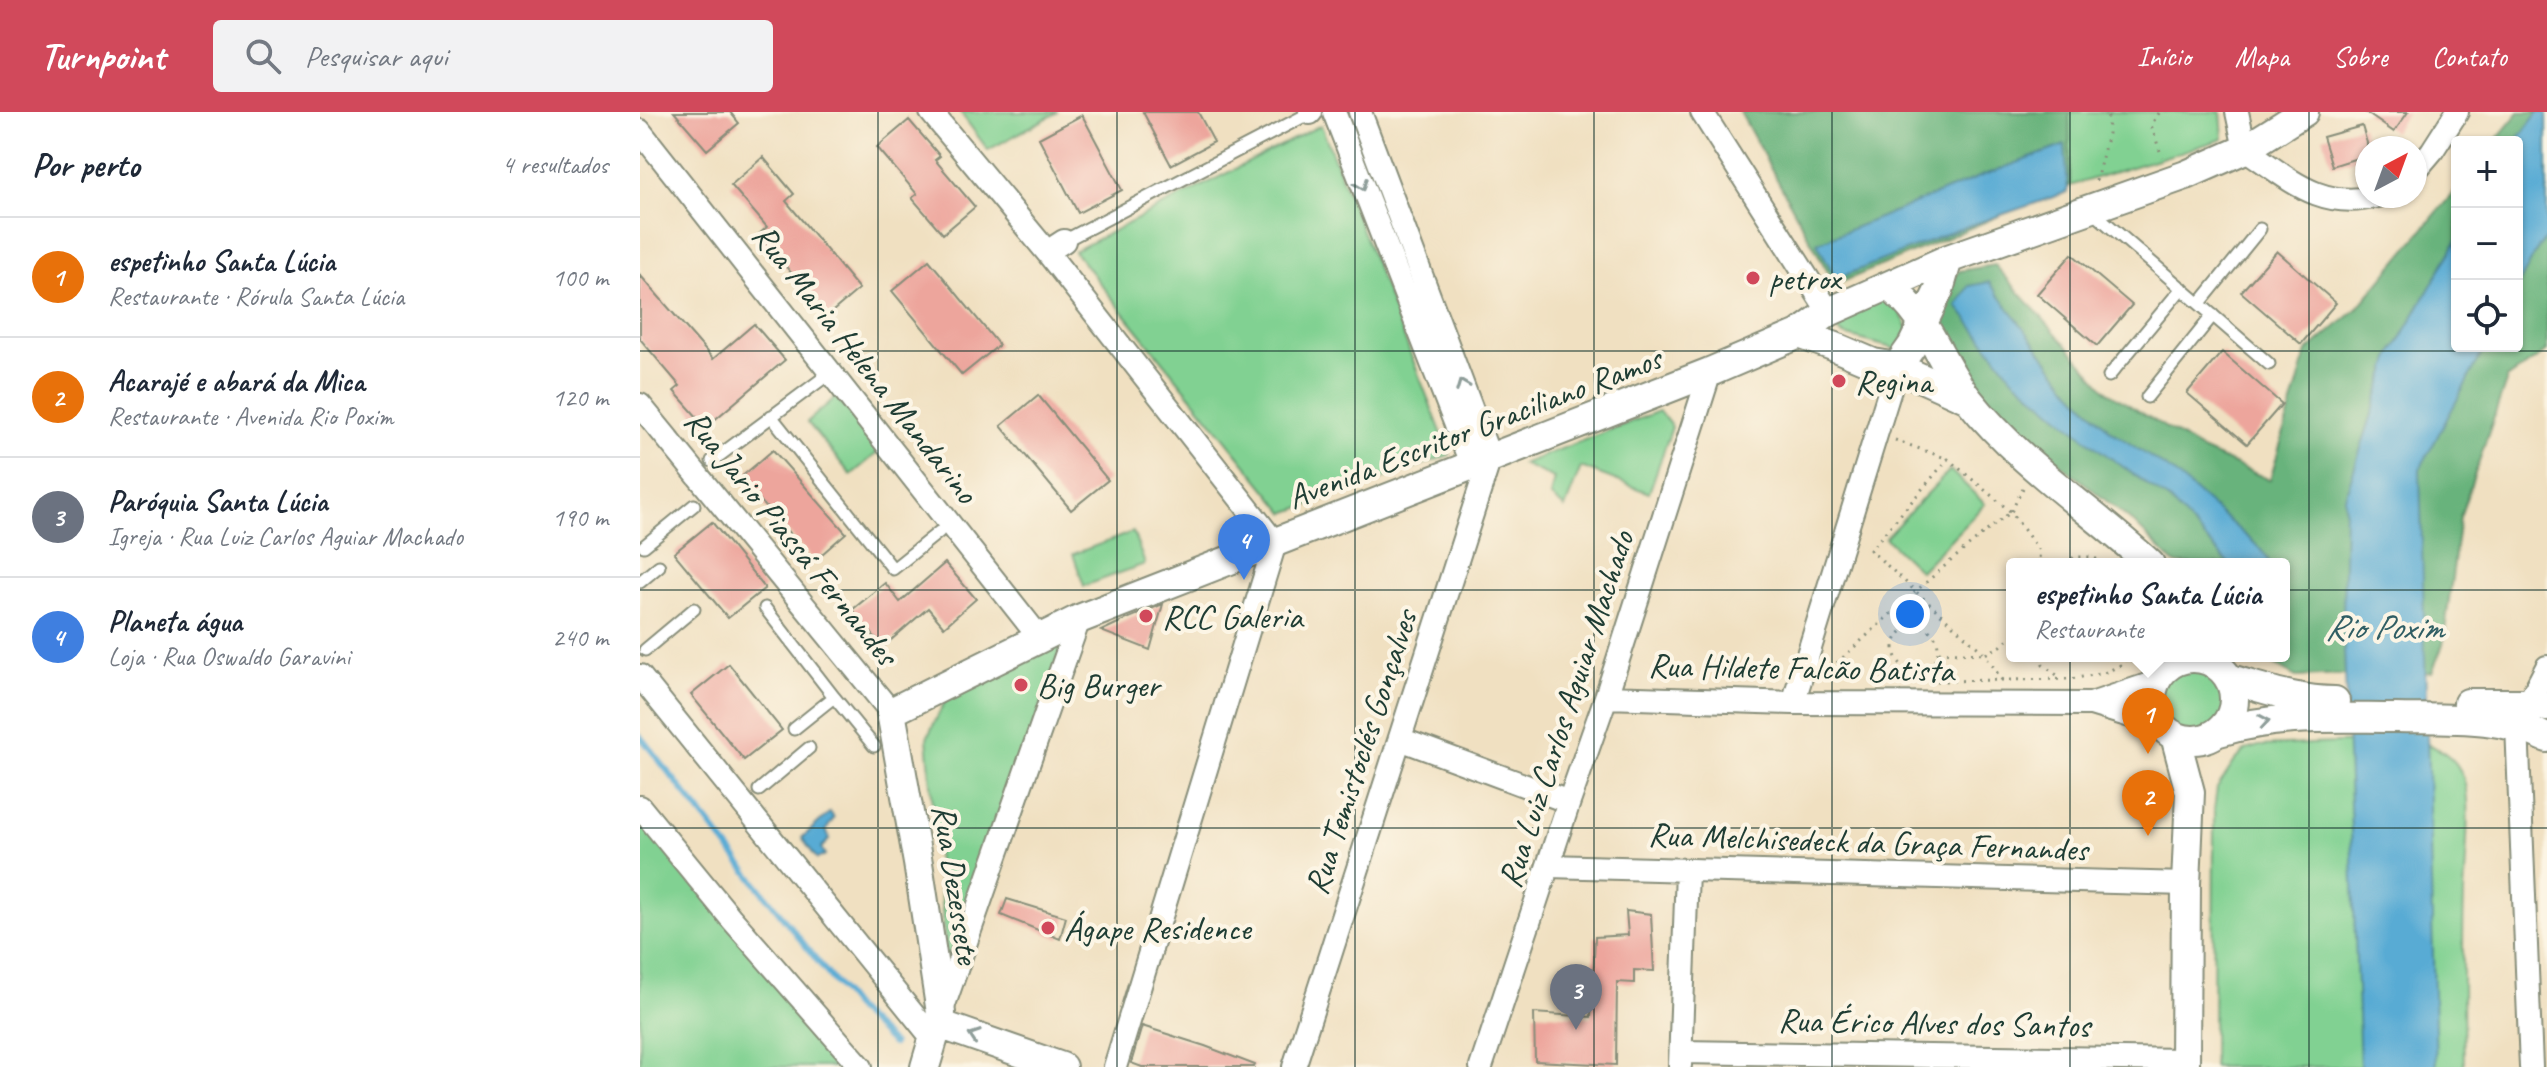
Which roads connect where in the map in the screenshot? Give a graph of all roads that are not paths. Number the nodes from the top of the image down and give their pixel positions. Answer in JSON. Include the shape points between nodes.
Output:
{"nodes":[{"id":1,"x":931,"y":112,"type":"edge"},
{"id":2,"x":1310,"y":112,"type":"edge"},
{"id":3,"x":1334,"y":112,"type":"edge"},
{"id":4,"x":1360,"y":112,"type":"edge"},
{"id":5,"x":1702,"y":112,"type":"edge"},
{"id":6,"x":2237,"y":112,"type":"edge"},
{"id":7,"x":2304,"y":112,"type":"edge"},
{"id":8,"x":2457,"y":112,"type":"edge"},
{"id":9,"x":640,"y":131,"type":"edge"},
{"id":10,"x":2245,"y":149,"type":"junction"},
{"id":11,"x":2427,"y":157,"type":"edge"},
{"id":12,"x":2355,"y":201,"type":"edge"},
{"id":13,"x":2089,"y":207,"type":"junction"},
{"id":14,"x":2260,"y":229,"type":"dead end"},
{"id":15,"x":1056,"y":247,"type":"junction"},
{"id":16,"x":1948,"y":259,"type":"junction"},
{"id":17,"x":1888,"y":286,"type":"junction"},
{"id":18,"x":2182,"y":288,"type":"junction"},
{"id":19,"x":2200,"y":303,"type":"junction"},
{"id":20,"x":1829,"y":312,"type":"junction"},
{"id":21,"x":2213,"y":315,"type":"junction"},
{"id":22,"x":1922,"y":322,"type":"junction"},
{"id":23,"x":1799,"y":334,"type":"junction"},
{"id":24,"x":1833,"y":346,"type":"junction"},
{"id":25,"x":2269,"y":364,"type":"dead end"},
{"id":26,"x":1897,"y":367,"type":"junction"},
{"id":27,"x":1710,"y":372,"type":"junction"},
{"id":28,"x":826,"y":375,"type":"junction"},
{"id":29,"x":2109,"y":376,"type":"dead end"},
{"id":30,"x":2147,"y":397,"type":"dead end"},
{"id":31,"x":1968,"y":399,"type":"junction"},
{"id":32,"x":640,"y":405,"type":"edge"},
{"id":33,"x":771,"y":416,"type":"junction"},
{"id":34,"x":1481,"y":462,"type":"junction"},
{"id":35,"x":703,"y":468,"type":"junction"},
{"id":36,"x":694,"y":505,"type":"dead end"},
{"id":37,"x":944,"y":528,"type":"junction"},
{"id":38,"x":1275,"y":543,"type":"junction"},
{"id":39,"x":644,"y":546,"type":"dead end"},
{"id":40,"x":2142,"y":558,"type":"edge"},
{"id":41,"x":659,"y":566,"type":"dead end"},
{"id":42,"x":640,"y":582,"type":"edge"},
{"id":43,"x":765,"y":608,"type":"dead end"},
{"id":44,"x":694,"y":609,"type":"dead end"},
{"id":45,"x":1079,"y":619,"type":"junction"},
{"id":46,"x":1039,"y":637,"type":"junction"},
{"id":47,"x":645,"y":650,"type":"dead end"},
{"id":48,"x":2176,"y":662,"type":"edge"},
{"id":49,"x":2547,"y":667,"type":"edge"},
{"id":50,"x":2224,"y":669,"type":"edge"},
{"id":51,"x":2157,"y":672,"type":"edge"},
{"id":52,"x":640,"y":676,"type":"edge"},
{"id":53,"x":834,"y":697,"type":"junction"},
{"id":54,"x":1606,"y":697,"type":"junction"},
{"id":55,"x":1793,"y":703,"type":"junction"},
{"id":56,"x":2091,"y":704,"type":"junction"},
{"id":57,"x":2310,"y":709,"type":"junction"},
{"id":58,"x":891,"y":712,"type":"junction"},
{"id":59,"x":2531,"y":712,"type":"edge"},
{"id":60,"x":794,"y":729,"type":"dead end"},
{"id":61,"x":2169,"y":731,"type":"junction"},
{"id":62,"x":2217,"y":733,"type":"junction"},
{"id":63,"x":2547,"y":738,"type":"edge"},
{"id":64,"x":1400,"y":739,"type":"junction"},
{"id":65,"x":874,"y":746,"type":"dead end"},
{"id":66,"x":809,"y":748,"type":"dead end"},
{"id":67,"x":759,"y":790,"type":"dead end"},
{"id":68,"x":2190,"y":792,"type":"junction"},
{"id":69,"x":1569,"y":802,"type":"junction"},
{"id":70,"x":640,"y":807,"type":"edge"},
{"id":71,"x":1549,"y":866,"type":"junction"},
{"id":72,"x":1687,"y":871,"type":"junction"},
{"id":73,"x":2186,"y":884,"type":"junction"},
{"id":74,"x":2537,"y":952,"type":"edge"},
{"id":75,"x":938,"y":1026,"type":"junction"},
{"id":76,"x":1680,"y":1059,"type":"edge"},
{"id":77,"x":2185,"y":1063,"type":"edge"},
{"id":78,"x":861,"y":1067,"type":"edge"},
{"id":79,"x":925,"y":1067,"type":"edge"},
{"id":80,"x":1062,"y":1067,"type":"edge"},
{"id":81,"x":1115,"y":1067,"type":"edge"},
{"id":82,"x":1294,"y":1067,"type":"edge"},
{"id":83,"x":1481,"y":1067,"type":"edge"},
{"id":84,"x":2531,"y":1067,"type":"edge"}],
"edges":[{"from":1,"to":15,"type":"street"},
{"from":2,"to":15,"type":"lane"},
{"from":3,"to":34,"type":"street","one_way":true},
{"from":34,"to":4,"type":"street","one_way":true},
{"from":5,"to":20,"type":"street"},
{"from":6,"to":10,"type":"street"},
{"from":7,"to":10,"type":"street","name":"Avenida Escritor Graciliano Ramos"},
{"from":8,"to":11,"type":"street"},
{"from":9,"to":28,"type":"street","name":"Rua Maria Helena Mandarino"},
{"from":10,"to":12,"type":"street","via":[[2316,194]]},
{"from":10,"to":13,"type":"street","name":"Avenida Escritor Graciliano Ramos"},
{"from":13,"to":16,"type":"street","name":"Avenida Escritor Graciliano Ramos"},
{"from":13,"to":18,"type":"lane"},
{"from":14,"to":19,"type":"lane"},
{"from":15,"to":38,"type":"street"},
{"from":16,"to":17,"type":"street","name":"Avenida Escritor Graciliano Ramos"},
{"from":16,"to":22,"type":"street"},
{"from":17,"to":20,"type":"street","name":"Avenida Escritor Graciliano Ramos"},
{"from":17,"to":22,"type":"street","via":[[1903,296]]},
{"from":18,"to":19,"type":"lane"},
{"from":18,"to":29,"type":"lane"},
{"from":19,"to":21,"type":"lane"},
{"from":20,"to":23,"type":"street","name":"Avenida Escritor Graciliano Ramos"},
{"from":20,"to":24,"type":"street","via":[[1824,330]]},
{"from":21,"to":25,"type":"lane"},
{"from":21,"to":30,"type":"lane"},
{"from":22,"to":26,"type":"street"},
{"from":22,"to":31,"type":"street"},
{"from":23,"to":24,"type":"street"},
{"from":23,"to":27,"type":"street","name":"Avenida Escritor Graciliano Ramos"},
{"from":24,"to":26,"type":"street"},
{"from":26,"to":31,"type":"street"},
{"from":26,"to":55,"type":"street"},
{"from":27,"to":34,"type":"street","name":"Avenida Escritor Graciliano Ramos"},
{"from":27,"to":54,"type":"street","name":"Rua Luiz Carlos Aguiar Machado"},
{"from":28,"to":33,"type":"lane"},
{"from":28,"to":37,"type":"street","name":"Rua Maria Helena Mandarino"},
{"from":31,"to":40,"type":"street","via":[[2025,459]]},
{"from":32,"to":35,"type":"street","name":"Rua Jario Piassá Fernandes"},
{"from":33,"to":35,"type":"lane"},
{"from":33,"to":37,"type":"lane","via":[[893,569]]},
{"from":34,"to":38,"type":"street","name":"Avenida Escritor Graciliano Ramos"},
{"from":34,"to":64,"type":"street","name":"Rua Temistoclés Gonçalves"},
{"from":35,"to":58,"type":"street","name":"Rua Jario Piassá Fernandes"},
{"from":36,"to":39,"type":"lane"},
{"from":37,"to":46,"type":"street","name":"Rua Maria Helena Mandarino"},
{"from":38,"to":45,"type":"street","name":"Avenida Escritor Graciliano Ramos"},
{"from":38,"to":81,"type":"street"},
{"from":41,"to":42,"type":"lane"},
{"from":43,"to":53,"type":"lane"},
{"from":44,"to":47,"type":"lane"},
{"from":45,"to":46,"type":"street","name":"Avenida Escritor Graciliano Ramos"},
{"from":45,"to":75,"type":"street"},
{"from":46,"to":58,"type":"street","name":"Avenida Escritor Graciliano Ramos"},
{"from":48,"to":51,"type":"street"},
{"from":49,"to":59,"type":"street"},
{"from":50,"to":57,"type":"street"},
{"from":50,"to":62,"type":"street","via":[[2234,690],[2232,713]]},
{"from":51,"to":56,"type":"street","name":"Rua Hildete Falcão Batista"},
{"from":51,"to":61,"type":"street","via":[[2153,705]]},
{"from":52,"to":75,"type":"street"},
{"from":53,"to":60,"type":"lane"},
{"from":53,"to":65,"type":"lane"},
{"from":54,"to":55,"type":"street","name":"Rua Hildete Falcão Batista"},
{"from":54,"to":69,"type":"street","name":"Rua Luiz Carlos Aguiar Machado"},
{"from":55,"to":56,"type":"street","name":"Rua Hildete Falcão Batista"},
{"from":56,"to":61,"type":"street","name":"Rua Hildete Falcão Batista"},
{"from":57,"to":59,"type":"street"},
{"from":62,"to":57,"type":"street","one_way":true},
{"from":58,"to":75,"type":"street","name":"Rua Dezessete","via":[[916,848]]},
{"from":59,"to":63,"type":"street"},
{"from":59,"to":74,"type":"street"},
{"from":61,"to":62,"type":"street","via":[[2188,740]]},
{"from":61,"to":68,"type":"street"},
{"from":62,"to":68,"type":"street"},
{"from":64,"to":69,"type":"street"},
{"from":64,"to":82,"type":"street","name":"Rua Temistoclés Gonçalves"},
{"from":66,"to":67,"type":"lane"},
{"from":68,"to":73,"type":"street"},
{"from":69,"to":71,"type":"street","name":"Rua Luiz Carlos Aguiar Machado"},
{"from":70,"to":78,"type":"street"},
{"from":71,"to":72,"type":"street","name":"Rua Melchisedeck da Graça Fernandes"},
{"from":71,"to":83,"type":"street","name":"Rua Luiz Carlos Aguiar Machado"},
{"from":72,"to":73,"type":"street","name":"Rua Melchisedeck da Graça Fernandes"},
{"from":72,"to":76,"type":"street"},
{"from":73,"to":77,"type":"street"},
{"from":74,"to":84,"type":"street"},
{"from":75,"to":79,"type":"street","name":"Rua Dezessete"},
{"from":80,"to":75,"type":"street","one_way":true},
{"from":76,"to":77,"type":"street","name":"Rua Érico Alves dos Santos"}]}
